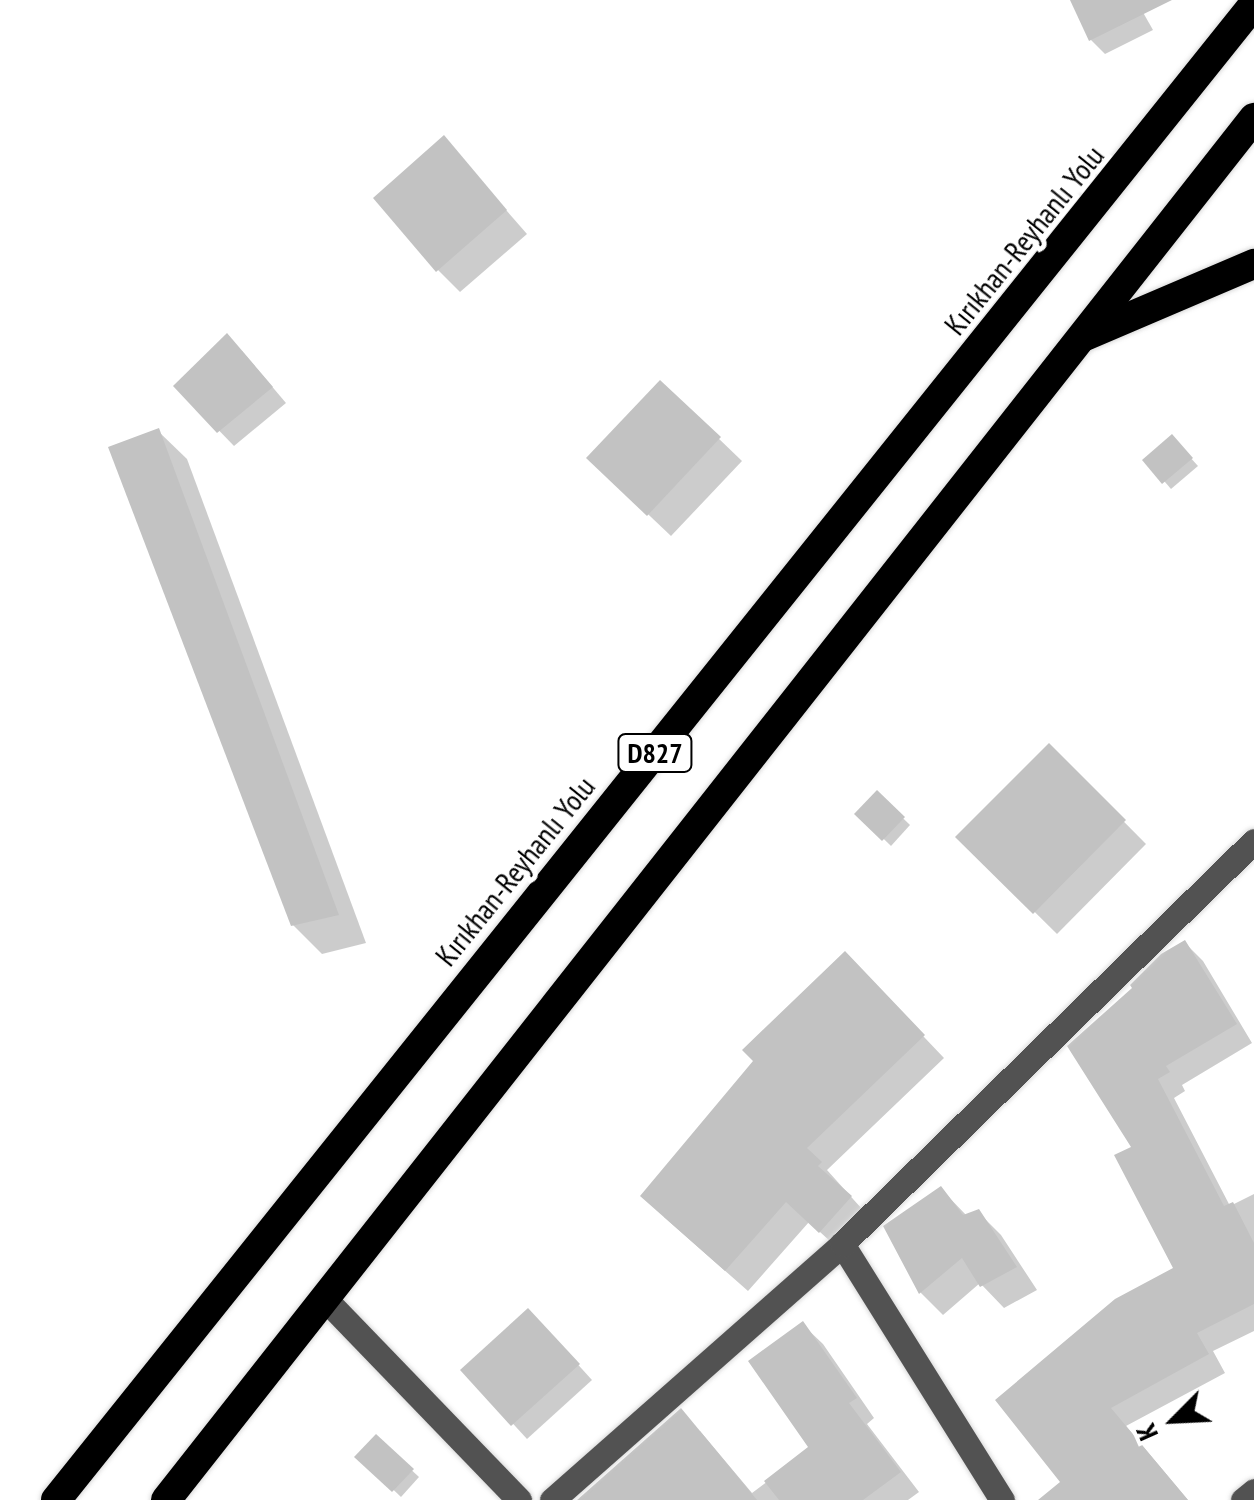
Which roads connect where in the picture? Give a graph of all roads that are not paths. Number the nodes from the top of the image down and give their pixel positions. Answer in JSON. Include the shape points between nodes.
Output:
{"nodes":[{"id":1,"x":1254,"y":4,"type":"edge"},
{"id":2,"x":1254,"y":118,"type":"edge"},
{"id":3,"x":1254,"y":264,"type":"edge"},
{"id":4,"x":1082,"y":338,"type":"junction"},
{"id":5,"x":1254,"y":841,"type":"edge"},
{"id":6,"x":842,"y":1244,"type":"junction"},
{"id":7,"x":326,"y":1300,"type":"junction"},
{"id":8,"x":1254,"y":1490,"type":"edge"},
{"id":9,"x":56,"y":1500,"type":"edge"},
{"id":10,"x":166,"y":1500,"type":"edge"},
{"id":11,"x":519,"y":1500,"type":"edge"},
{"id":12,"x":552,"y":1500,"type":"edge"},
{"id":13,"x":1002,"y":1500,"type":"edge"},
{"id":14,"x":1244,"y":1500,"type":"edge"}],
"edges":[{"from":1,"to":9,"type":"highway","name":"Kırıkhan-Reyhanlı Yolu","number":"D827"},
{"from":2,"to":4,"type":"highway","number":"D827"},
{"from":3,"to":4,"type":"highway"},
{"from":4,"to":7,"type":"highway","number":"D827"},
{"from":5,"to":6,"type":"street"},
{"from":6,"to":12,"type":"street"},
{"from":6,"to":13,"type":"street"},
{"from":7,"to":10,"type":"highway","number":"D827"},
{"from":7,"to":11,"type":"street"},
{"from":8,"to":14,"type":"street"}]}
